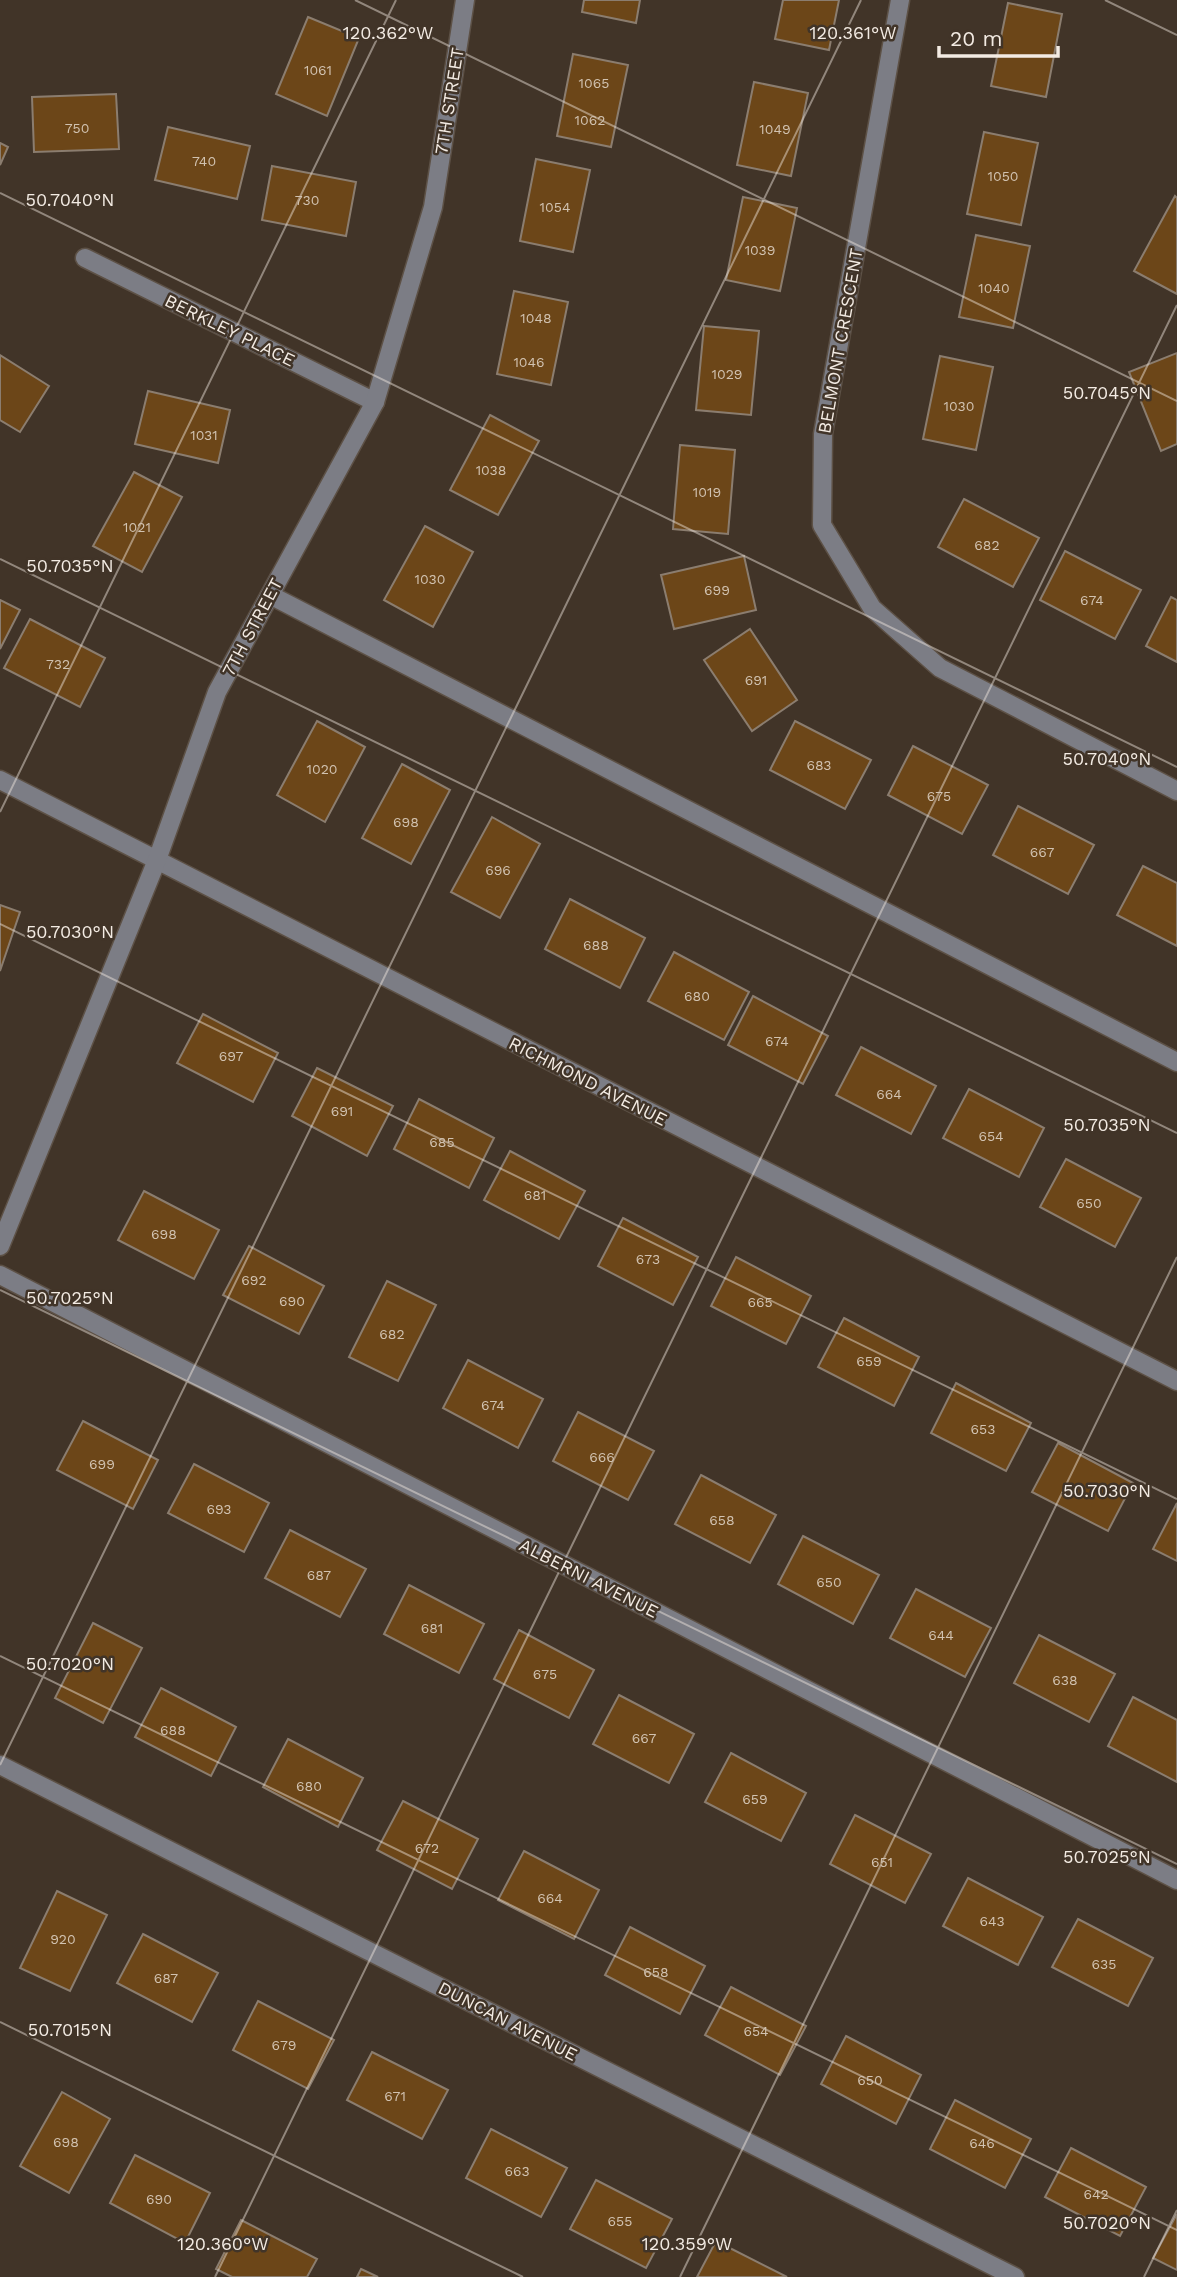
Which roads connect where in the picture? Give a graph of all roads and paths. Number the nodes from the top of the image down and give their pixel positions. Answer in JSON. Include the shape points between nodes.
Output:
{"nodes":[{"id":1,"x":465,"y":0,"type":"edge"},
{"id":2,"x":900,"y":0,"type":"edge"},
{"id":3,"x":85,"y":258,"type":"dead end"},
{"id":4,"x":375,"y":402,"type":"junction"},
{"id":5,"x":270,"y":595,"type":"junction"},
{"id":6,"x":0,"y":780,"type":"edge"},
{"id":7,"x":1177,"y":791,"type":"edge"},
{"id":8,"x":157,"y":860,"type":"junction"},
{"id":9,"x":1177,"y":1062,"type":"edge"},
{"id":10,"x":0,"y":1246,"type":"edge"},
{"id":11,"x":0,"y":1275,"type":"edge"},
{"id":12,"x":1177,"y":1381,"type":"edge"},
{"id":13,"x":0,"y":1765,"type":"edge"},
{"id":14,"x":1177,"y":1880,"type":"edge"},
{"id":15,"x":1015,"y":2277,"type":"edge"}],
"edges":[{"from":1,"to":4,"type":"street","name":"7TH STREET","via":[[433,207]]},
{"from":2,"to":7,"type":"street","name":"BELMONT CRESCENT","via":[[823,434],[822,525],[872,608],[940,668]]},
{"from":3,"to":4,"type":"street","name":"BERKLEY PLACE"},
{"from":4,"to":5,"type":"street","name":"7TH STREET"},
{"from":5,"to":8,"type":"street","name":"7TH STREET","via":[[217,692]]},
{"from":5,"to":9,"type":"street"},
{"from":6,"to":8,"type":"street","name":"RICHMOND AVENUE"},
{"from":8,"to":10,"type":"street","name":"7TH STREET"},
{"from":8,"to":12,"type":"street","name":"RICHMOND AVENUE"},
{"from":11,"to":14,"type":"street","name":"ALBERNI AVENUE"},
{"from":13,"to":15,"type":"street","name":"DUNCAN AVENUE"}]}
